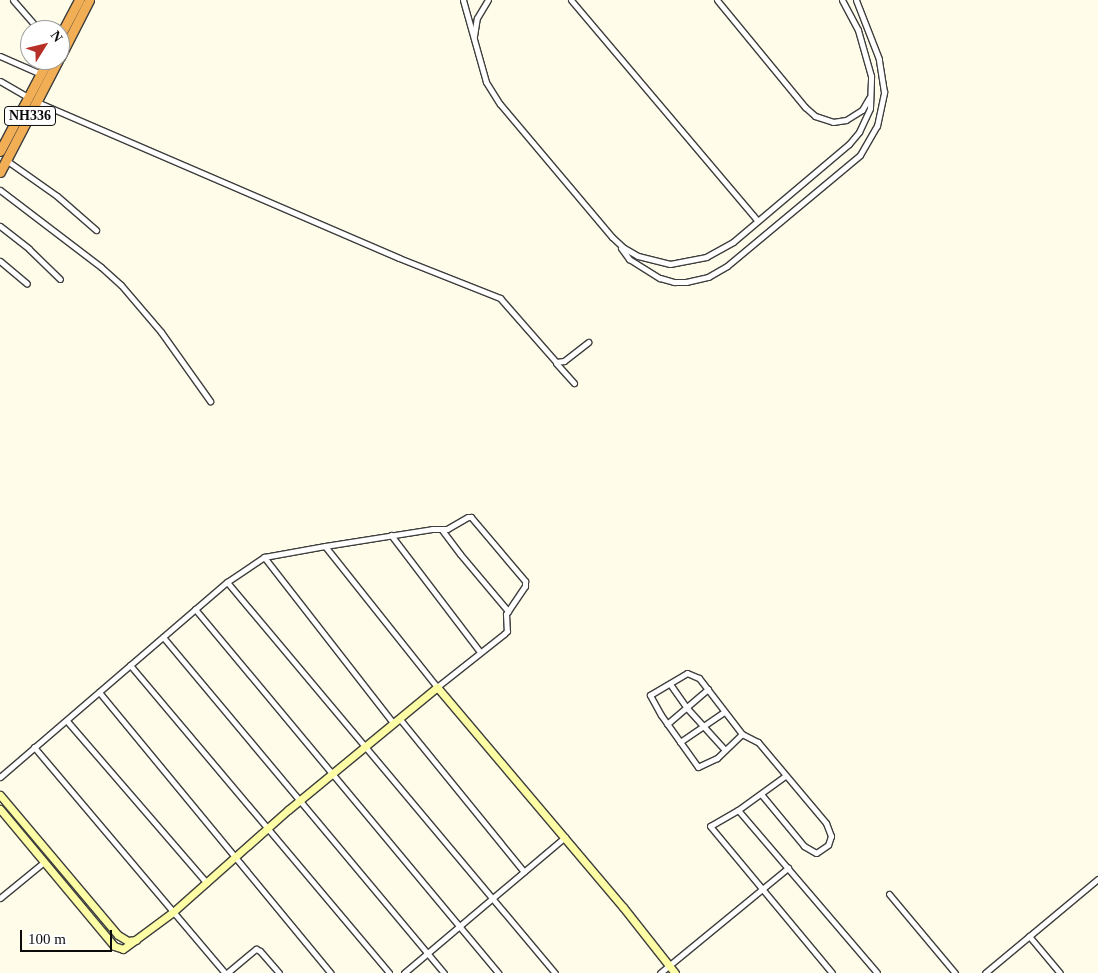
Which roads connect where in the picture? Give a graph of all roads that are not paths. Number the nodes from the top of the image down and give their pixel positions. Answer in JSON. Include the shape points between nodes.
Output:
{"nodes":[{"id":1,"x":13,"y":0,"type":"edge"},
{"id":2,"x":79,"y":0,"type":"edge"},
{"id":3,"x":89,"y":0,"type":"edge"},
{"id":4,"x":463,"y":0,"type":"edge"},
{"id":5,"x":488,"y":0,"type":"edge"},
{"id":6,"x":571,"y":0,"type":"edge"},
{"id":7,"x":717,"y":0,"type":"edge"},
{"id":8,"x":842,"y":0,"type":"edge"},
{"id":9,"x":856,"y":0,"type":"edge"},
{"id":10,"x":30,"y":20,"type":"edge"},
{"id":11,"x":68,"y":20,"type":"edge"},
{"id":12,"x":70,"y":37,"type":"edge"},
{"id":13,"x":476,"y":52,"type":"junction"},
{"id":14,"x":0,"y":56,"type":"edge"},
{"id":15,"x":43,"y":70,"type":"edge"},
{"id":16,"x":53,"y":70,"type":"edge"},
{"id":17,"x":41,"y":74,"type":"junction"},
{"id":18,"x":0,"y":81,"type":"edge"},
{"id":19,"x":870,"y":95,"type":"junction"},
{"id":20,"x":28,"y":97,"type":"junction"},
{"id":21,"x":38,"y":102,"type":"junction"},
{"id":22,"x":0,"y":151,"type":"edge"},
{"id":23,"x":6,"y":160,"type":"junction"},
{"id":24,"x":0,"y":172,"type":"edge"},
{"id":25,"x":0,"y":190,"type":"edge"},
{"id":26,"x":758,"y":221,"type":"junction"},
{"id":27,"x":0,"y":226,"type":"edge"},
{"id":28,"x":96,"y":230,"type":"dead end"},
{"id":29,"x":612,"y":237,"type":"junction"},
{"id":30,"x":0,"y":261,"type":"edge"},
{"id":31,"x":60,"y":279,"type":"dead end"},
{"id":32,"x":27,"y":284,"type":"dead end"},
{"id":33,"x":588,"y":342,"type":"dead end"},
{"id":34,"x":556,"y":362,"type":"junction"},
{"id":35,"x":574,"y":383,"type":"dead end"},
{"id":36,"x":210,"y":401,"type":"dead end"},
{"id":37,"x":442,"y":530,"type":"junction"},
{"id":38,"x":392,"y":536,"type":"junction"},
{"id":39,"x":325,"y":546,"type":"junction"},
{"id":40,"x":264,"y":557,"type":"junction"},
{"id":41,"x":227,"y":582,"type":"junction"},
{"id":42,"x":195,"y":609,"type":"junction"},
{"id":43,"x":508,"y":610,"type":"junction"},
{"id":44,"x":163,"y":637,"type":"junction"},
{"id":45,"x":480,"y":652,"type":"junction"},
{"id":46,"x":130,"y":665,"type":"junction"},
{"id":47,"x":670,"y":684,"type":"junction"},
{"id":48,"x":437,"y":686,"type":"junction"},
{"id":49,"x":708,"y":689,"type":"junction"},
{"id":50,"x":99,"y":692,"type":"junction"},
{"id":51,"x":686,"y":707,"type":"junction"},
{"id":52,"x":724,"y":712,"type":"junction"},
{"id":53,"x":67,"y":720,"type":"junction"},
{"id":54,"x":396,"y":721,"type":"junction"},
{"id":55,"x":667,"y":724,"type":"junction"},
{"id":56,"x":703,"y":727,"type":"junction"},
{"id":57,"x":742,"y":734,"type":"junction"},
{"id":58,"x":680,"y":742,"type":"junction"},
{"id":59,"x":365,"y":746,"type":"junction"},
{"id":60,"x":34,"y":747,"type":"junction"},
{"id":61,"x":725,"y":750,"type":"junction"},
{"id":62,"x":332,"y":773,"type":"junction"},
{"id":63,"x":786,"y":776,"type":"junction"},
{"id":64,"x":0,"y":777,"type":"edge"},
{"id":65,"x":761,"y":794,"type":"junction"},
{"id":66,"x":0,"y":796,"type":"edge"},
{"id":67,"x":300,"y":800,"type":"junction"},
{"id":68,"x":0,"y":808,"type":"edge"},
{"id":69,"x":738,"y":810,"type":"junction"},
{"id":70,"x":269,"y":827,"type":"junction"},
{"id":71,"x":565,"y":838,"type":"junction"},
{"id":72,"x":46,"y":850,"type":"junction"},
{"id":73,"x":39,"y":855,"type":"junction"},
{"id":74,"x":235,"y":857,"type":"junction"},
{"id":75,"x":44,"y":862,"type":"junction"},
{"id":76,"x":788,"y":868,"type":"junction"},
{"id":77,"x":524,"y":872,"type":"junction"},
{"id":78,"x":1098,"y":879,"type":"edge"},
{"id":79,"x":207,"y":883,"type":"junction"},
{"id":80,"x":762,"y":889,"type":"junction"},
{"id":81,"x":890,"y":894,"type":"dead end"},
{"id":82,"x":0,"y":898,"type":"edge"},
{"id":83,"x":492,"y":898,"type":"junction"},
{"id":84,"x":173,"y":912,"type":"junction"},
{"id":85,"x":459,"y":926,"type":"junction"},
{"id":86,"x":1029,"y":936,"type":"junction"},
{"id":87,"x":136,"y":940,"type":"junction"},
{"id":88,"x":428,"y":953,"type":"junction"},
{"id":89,"x":669,"y":966,"type":"junction"},
{"id":90,"x":226,"y":973,"type":"edge"},
{"id":91,"x":279,"y":973,"type":"edge"},
{"id":92,"x":331,"y":973,"type":"edge"},
{"id":93,"x":389,"y":973,"type":"edge"},
{"id":94,"x":404,"y":973,"type":"edge"},
{"id":95,"x":444,"y":973,"type":"edge"},
{"id":96,"x":498,"y":973,"type":"edge"},
{"id":97,"x":555,"y":973,"type":"edge"},
{"id":98,"x":660,"y":973,"type":"edge"},
{"id":99,"x":675,"y":973,"type":"edge"},
{"id":100,"x":832,"y":973,"type":"edge"},
{"id":101,"x":877,"y":973,"type":"edge"},
{"id":102,"x":955,"y":973,"type":"edge"},
{"id":103,"x":985,"y":973,"type":"edge"},
{"id":104,"x":1060,"y":973,"type":"edge"}],
"edges":[{"from":1,"to":10,"type":"street"},
{"from":2,"to":11,"type":"highway"},
{"from":3,"to":12,"type":"highway","number":"NH336"},
{"from":4,"to":13,"type":"street"},
{"from":5,"to":13,"type":"street","via":[[475,26]]},
{"from":6,"to":26,"type":"street"},
{"from":7,"to":19,"type":"street","via":[[815,116],[833,122],[846,120],[862,110]]},
{"from":8,"to":19,"type":"street","via":[[858,30],[867,60],[871,76]]},
{"from":9,"to":29,"type":"street","via":[[882,75],[882,109],[870,141],[851,163],[727,266],[708,277],[674,282],[660,278],[629,259]]},
{"from":13,"to":29,"type":"street","via":[[494,97]]},
{"from":14,"to":17,"type":"street"},
{"from":15,"to":17,"type":"highway","number":"NH336"},
{"from":16,"to":21,"type":"highway","number":"NH336"},
{"from":17,"to":20,"type":"highway","number":"NH336"},
{"from":18,"to":20,"type":"street"},
{"from":19,"to":26,"type":"street","via":[[866,120],[849,144]]},
{"from":20,"to":22,"type":"highway","number":"NH336"},
{"from":21,"to":23,"type":"highway","number":"NH336"},
{"from":21,"to":34,"type":"street","via":[[398,258],[500,298]]},
{"from":23,"to":24,"type":"highway","number":"NH336"},
{"from":23,"to":28,"type":"street","via":[[58,196]]},
{"from":25,"to":36,"type":"street","via":[[121,285],[161,332]]},
{"from":26,"to":29,"type":"street","via":[[706,257],[670,264],[646,259],[624,248]]},
{"from":27,"to":31,"type":"street"},
{"from":30,"to":32,"type":"street"},
{"from":33,"to":34,"type":"street","via":[[564,360]]},
{"from":34,"to":35,"type":"street"},
{"from":37,"to":38,"type":"street"},
{"from":37,"to":43,"type":"street"},
{"from":37,"to":43,"type":"street","via":[[471,517],[525,581],[525,586]]},
{"from":38,"to":39,"type":"street"},
{"from":38,"to":45,"type":"street"},
{"from":39,"to":40,"type":"street"},
{"from":39,"to":48,"type":"street"},
{"from":40,"to":41,"type":"street"},
{"from":40,"to":54,"type":"street"},
{"from":41,"to":42,"type":"street"},
{"from":41,"to":59,"type":"street"},
{"from":42,"to":44,"type":"street"},
{"from":42,"to":62,"type":"street"},
{"from":43,"to":45,"type":"street","via":[[507,631]]},
{"from":44,"to":46,"type":"street"},
{"from":44,"to":67,"type":"street"},
{"from":45,"to":48,"type":"street"},
{"from":46,"to":50,"type":"street"},
{"from":46,"to":70,"type":"street"},
{"from":47,"to":49,"type":"street","via":[[686,673],[699,678]]},
{"from":47,"to":51,"type":"street"},
{"from":47,"to":55,"type":"street","via":[[650,696]]},
{"from":48,"to":54,"type":"street"},
{"from":48,"to":71,"type":"street"},
{"from":49,"to":51,"type":"street"},
{"from":49,"to":52,"type":"street"},
{"from":50,"to":53,"type":"street"},
{"from":50,"to":74,"type":"street"},
{"from":51,"to":55,"type":"street"},
{"from":51,"to":56,"type":"street"},
{"from":52,"to":56,"type":"street"},
{"from":52,"to":57,"type":"street"},
{"from":53,"to":60,"type":"street"},
{"from":53,"to":79,"type":"street"},
{"from":54,"to":59,"type":"street"},
{"from":54,"to":77,"type":"street"},
{"from":55,"to":58,"type":"street"},
{"from":56,"to":58,"type":"street"},
{"from":56,"to":61,"type":"street"},
{"from":57,"to":61,"type":"street"},
{"from":57,"to":63,"type":"street","via":[[758,742]]},
{"from":58,"to":61,"type":"street","via":[[698,767],[717,758]]},
{"from":59,"to":62,"type":"street"},
{"from":59,"to":83,"type":"street"},
{"from":60,"to":64,"type":"street"},
{"from":60,"to":84,"type":"street"},
{"from":62,"to":67,"type":"street"},
{"from":62,"to":85,"type":"street"},
{"from":63,"to":65,"type":"street"},
{"from":63,"to":65,"type":"street","via":[[826,822],[831,836],[828,845],[816,853],[804,846]]},
{"from":65,"to":69,"type":"street"},
{"from":66,"to":72,"type":"street"},
{"from":67,"to":70,"type":"street"},
{"from":67,"to":88,"type":"street"},
{"from":68,"to":73,"type":"street"},
{"from":69,"to":76,"type":"street"},
{"from":69,"to":80,"type":"street","via":[[710,826]]},
{"from":70,"to":74,"type":"street"},
{"from":70,"to":93,"type":"street"},
{"from":71,"to":77,"type":"street"},
{"from":71,"to":89,"type":"street"},
{"from":72,"to":73,"type":"street"},
{"from":72,"to":87,"type":"street","via":[[118,936],[128,941]]},
{"from":73,"to":75,"type":"street"},
{"from":74,"to":79,"type":"street"},
{"from":74,"to":92,"type":"street"},
{"from":75,"to":82,"type":"street"},
{"from":75,"to":87,"type":"street","via":[[114,946],[122,949]]},
{"from":76,"to":80,"type":"street"},
{"from":76,"to":101,"type":"street"},
{"from":77,"to":83,"type":"street"},
{"from":78,"to":86,"type":"street"},
{"from":79,"to":84,"type":"street"},
{"from":80,"to":89,"type":"street"},
{"from":80,"to":100,"type":"street"},
{"from":81,"to":102,"type":"street"},
{"from":83,"to":85,"type":"street"},
{"from":83,"to":97,"type":"street"},
{"from":84,"to":87,"type":"street"},
{"from":84,"to":90,"type":"street"},
{"from":85,"to":88,"type":"street"},
{"from":85,"to":96,"type":"street"},
{"from":86,"to":103,"type":"street"},
{"from":86,"to":104,"type":"street"},
{"from":88,"to":94,"type":"street"},
{"from":88,"to":95,"type":"street"},
{"from":89,"to":98,"type":"street"},
{"from":89,"to":99,"type":"street"},
{"from":90,"to":91,"type":"street","via":[[256,949]]}]}
